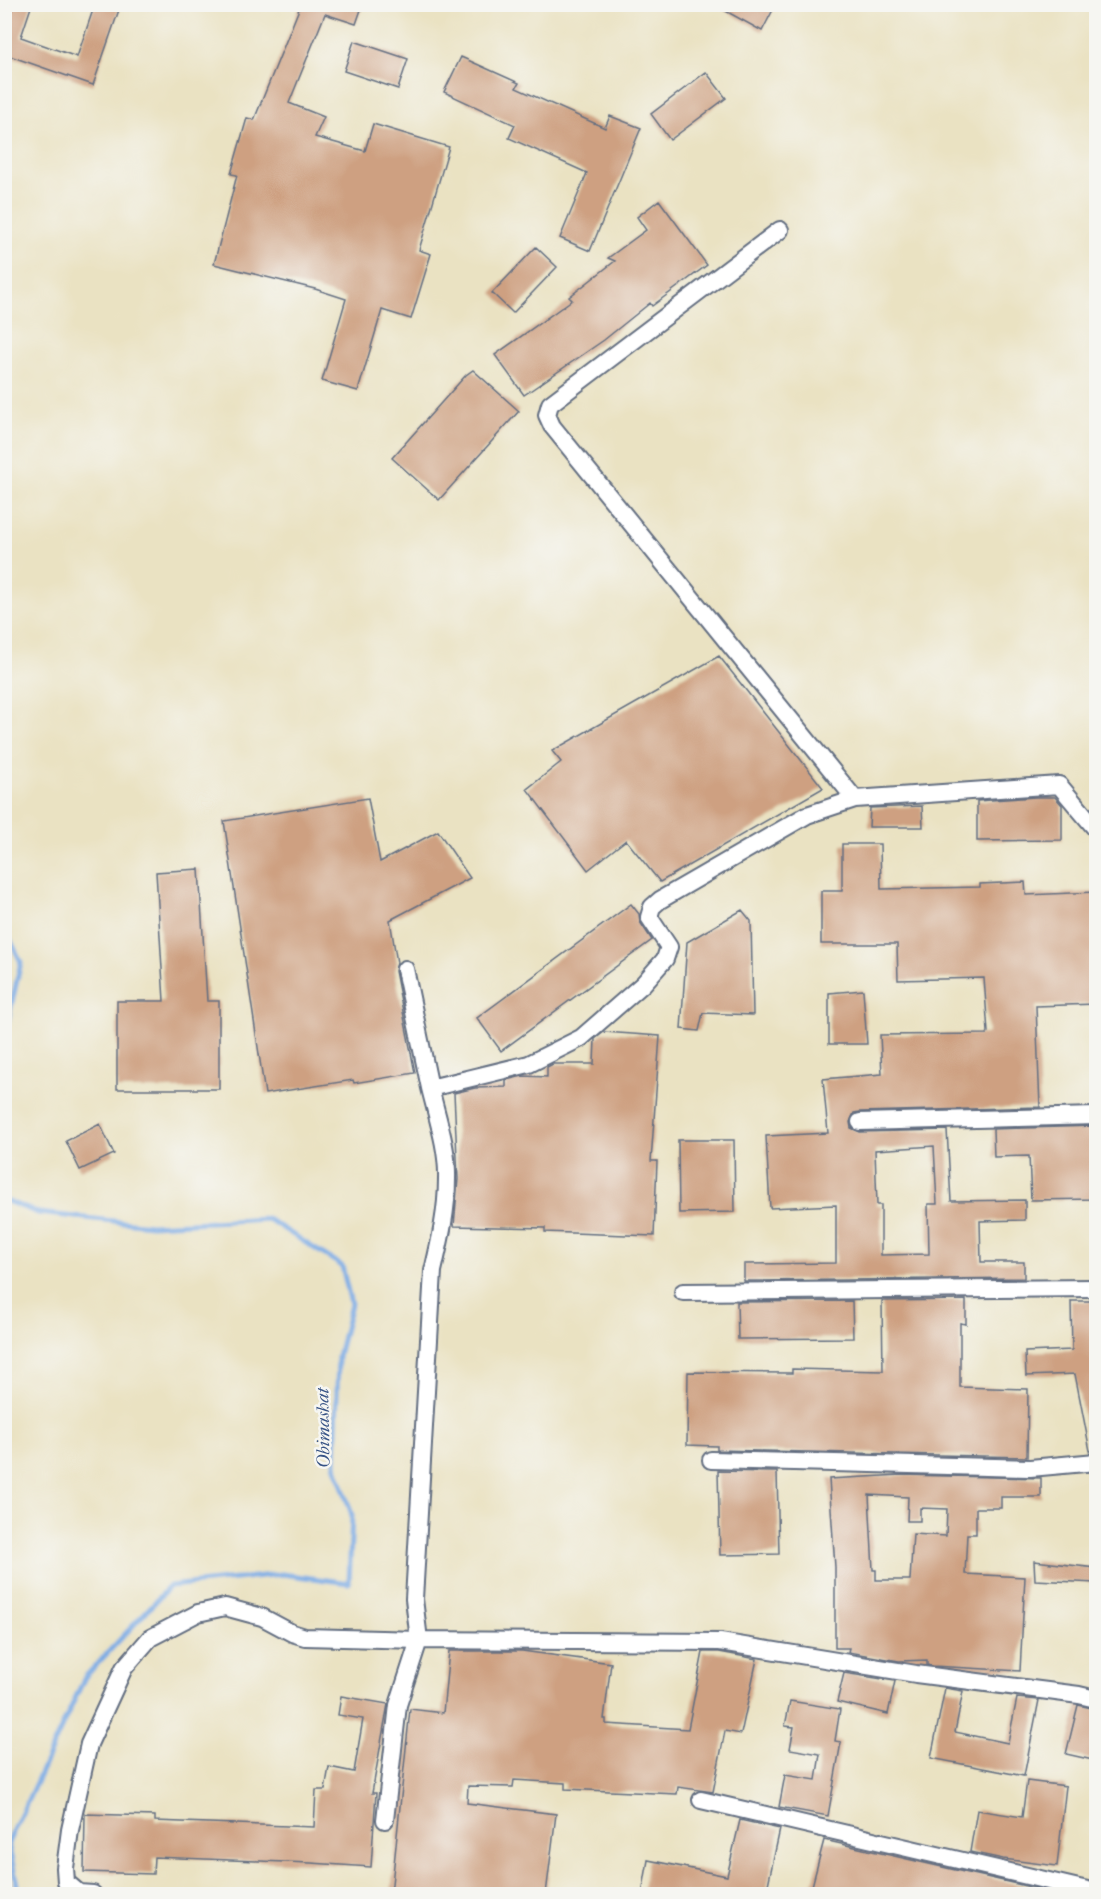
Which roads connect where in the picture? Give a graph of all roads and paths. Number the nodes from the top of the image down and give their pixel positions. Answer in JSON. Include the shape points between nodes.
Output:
{"nodes":[{"id":1,"x":780,"y":230,"type":"dead end"},
{"id":2,"x":855,"y":799,"type":"junction"},
{"id":3,"x":1096,"y":829,"type":"edge"},
{"id":4,"x":405,"y":969,"type":"dead end"},
{"id":5,"x":430,"y":1088,"type":"junction"},
{"id":6,"x":1096,"y":1116,"type":"edge"},
{"id":7,"x":860,"y":1122,"type":"dead end"},
{"id":8,"x":1096,"y":1288,"type":"edge"},
{"id":9,"x":683,"y":1292,"type":"dead end"},
{"id":10,"x":711,"y":1460,"type":"dead end"},
{"id":11,"x":1096,"y":1462,"type":"edge"},
{"id":12,"x":419,"y":1640,"type":"junction"},
{"id":13,"x":1096,"y":1699,"type":"edge"},
{"id":14,"x":701,"y":1800,"type":"dead end"},
{"id":15,"x":385,"y":1820,"type":"dead end"},
{"id":16,"x":1096,"y":1893,"type":"edge"},
{"id":17,"x":93,"y":1894,"type":"edge"}],
"edges":[{"from":1,"to":2,"type":"street","via":[[550,404],[547,415]]},
{"from":2,"to":3,"type":"street","via":[[1059,785]]},
{"from":2,"to":5,"type":"street","via":[[807,815],[660,900],[649,916],[669,947],[665,959],[643,984],[581,1038],[530,1064]]},
{"from":4,"to":5,"type":"street"},
{"from":5,"to":12,"type":"street","via":[[447,1178],[443,1231],[433,1271],[425,1395],[414,1599]]},
{"from":6,"to":7,"type":"street"},
{"from":8,"to":9,"type":"street"},
{"from":10,"to":11,"type":"street","via":[[1030,1468]]},
{"from":12,"to":13,"type":"street","via":[[720,1642]]},
{"from":12,"to":15,"type":"street","via":[[398,1705]]},
{"from":12,"to":17,"type":"street","via":[[305,1637],[262,1617],[225,1607],[198,1613],[150,1638],[124,1668],[89,1744],[65,1868],[66,1882],[79,1893]]},
{"from":14,"to":16,"type":"street"}]}
